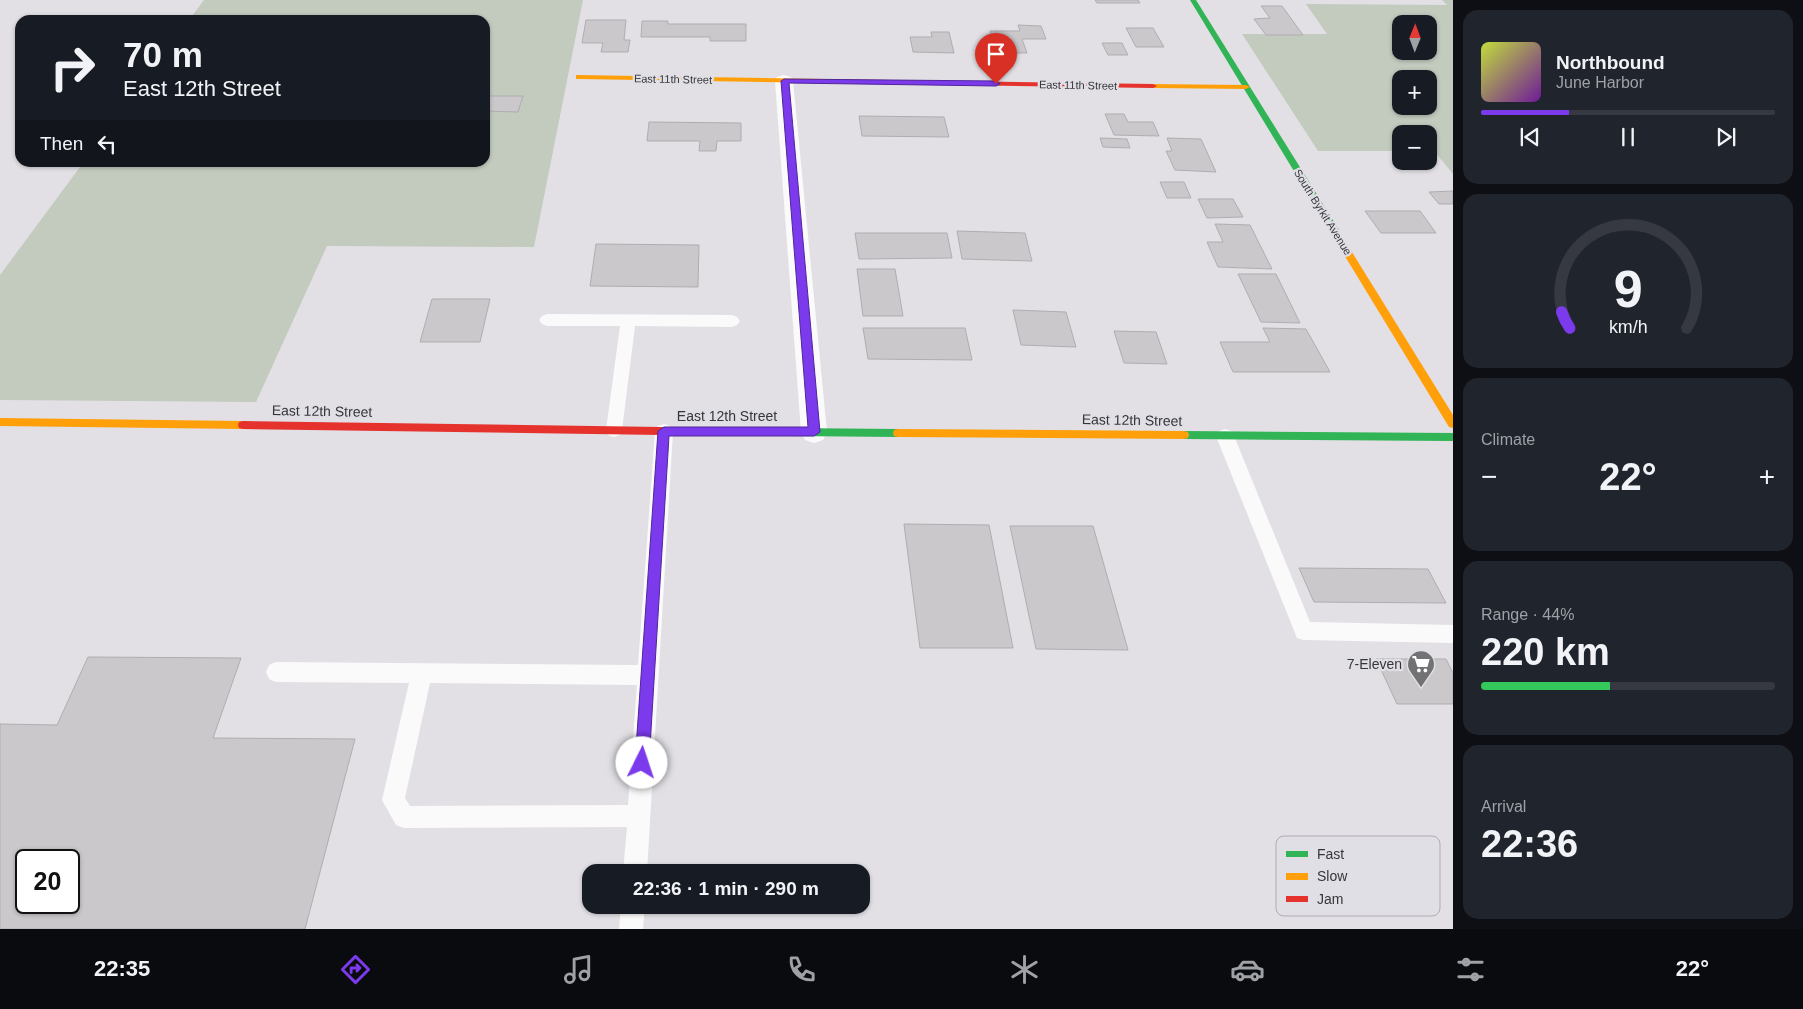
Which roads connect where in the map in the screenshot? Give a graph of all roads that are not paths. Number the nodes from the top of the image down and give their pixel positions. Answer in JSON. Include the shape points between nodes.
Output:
{"nodes":[{"id":1,"x":1193,"y":0,"type":"edge"},
{"id":2,"x":579,"y":77,"type":"dead end"},
{"id":3,"x":784,"y":81,"type":"junction"},
{"id":4,"x":1246,"y":87,"type":"junction"},
{"id":5,"x":547,"y":320,"type":"dead end"},
{"id":6,"x":732,"y":320,"type":"dead end"},
{"id":7,"x":628,"y":321,"type":"junction"},
{"id":8,"x":0,"y":422,"type":"edge"},
{"id":9,"x":1453,"y":424,"type":"edge"},
{"id":10,"x":614,"y":430,"type":"junction"},
{"id":11,"x":664,"y":431,"type":"junction"},
{"id":12,"x":814,"y":432,"type":"junction"},
{"id":13,"x":1225,"y":436,"type":"junction"},
{"id":14,"x":1453,"y":437,"type":"edge"},
{"id":15,"x":1453,"y":634,"type":"edge"},
{"id":16,"x":276,"y":672,"type":"dead end"},
{"id":17,"x":422,"y":673,"type":"junction"},
{"id":18,"x":648,"y":675,"type":"junction"},
{"id":19,"x":639,"y":816,"type":"junction"},
{"id":20,"x":636,"y":864,"type":"edge"},
{"id":21,"x":632,"y":914,"type":"edge"},
{"id":22,"x":631,"y":929,"type":"edge"}],
"edges":[{"from":1,"to":4,"type":"street","name":"South Byrkit Avenue"},
{"from":2,"to":3,"type":"street","name":"East 11th Street"},
{"from":3,"to":4,"type":"street","name":"East 11th Street"},
{"from":3,"to":12,"type":"street"},
{"from":4,"to":9,"type":"street","name":"South Byrkit Avenue"},
{"from":5,"to":7,"type":"lane"},
{"from":6,"to":7,"type":"lane"},
{"from":7,"to":10,"type":"lane"},
{"from":8,"to":10,"type":"street","name":"East 12th Street"},
{"from":10,"to":11,"type":"street","name":"East 12th Street"},
{"from":11,"to":12,"type":"street","name":"East 12th Street"},
{"from":11,"to":18,"type":"lane"},
{"from":12,"to":13,"type":"street","name":"East 12th Street"},
{"from":13,"to":14,"type":"street","name":"East 12th Street"},
{"from":13,"to":15,"type":"lane","via":[[1304,631]]},
{"from":16,"to":17,"type":"lane"},
{"from":17,"to":18,"type":"lane"},
{"from":17,"to":19,"type":"lane","via":[[393,800],[404,817]]},
{"from":18,"to":19,"type":"lane"},
{"from":19,"to":20,"type":"lane"},
{"from":21,"to":22,"type":"lane"}]}
